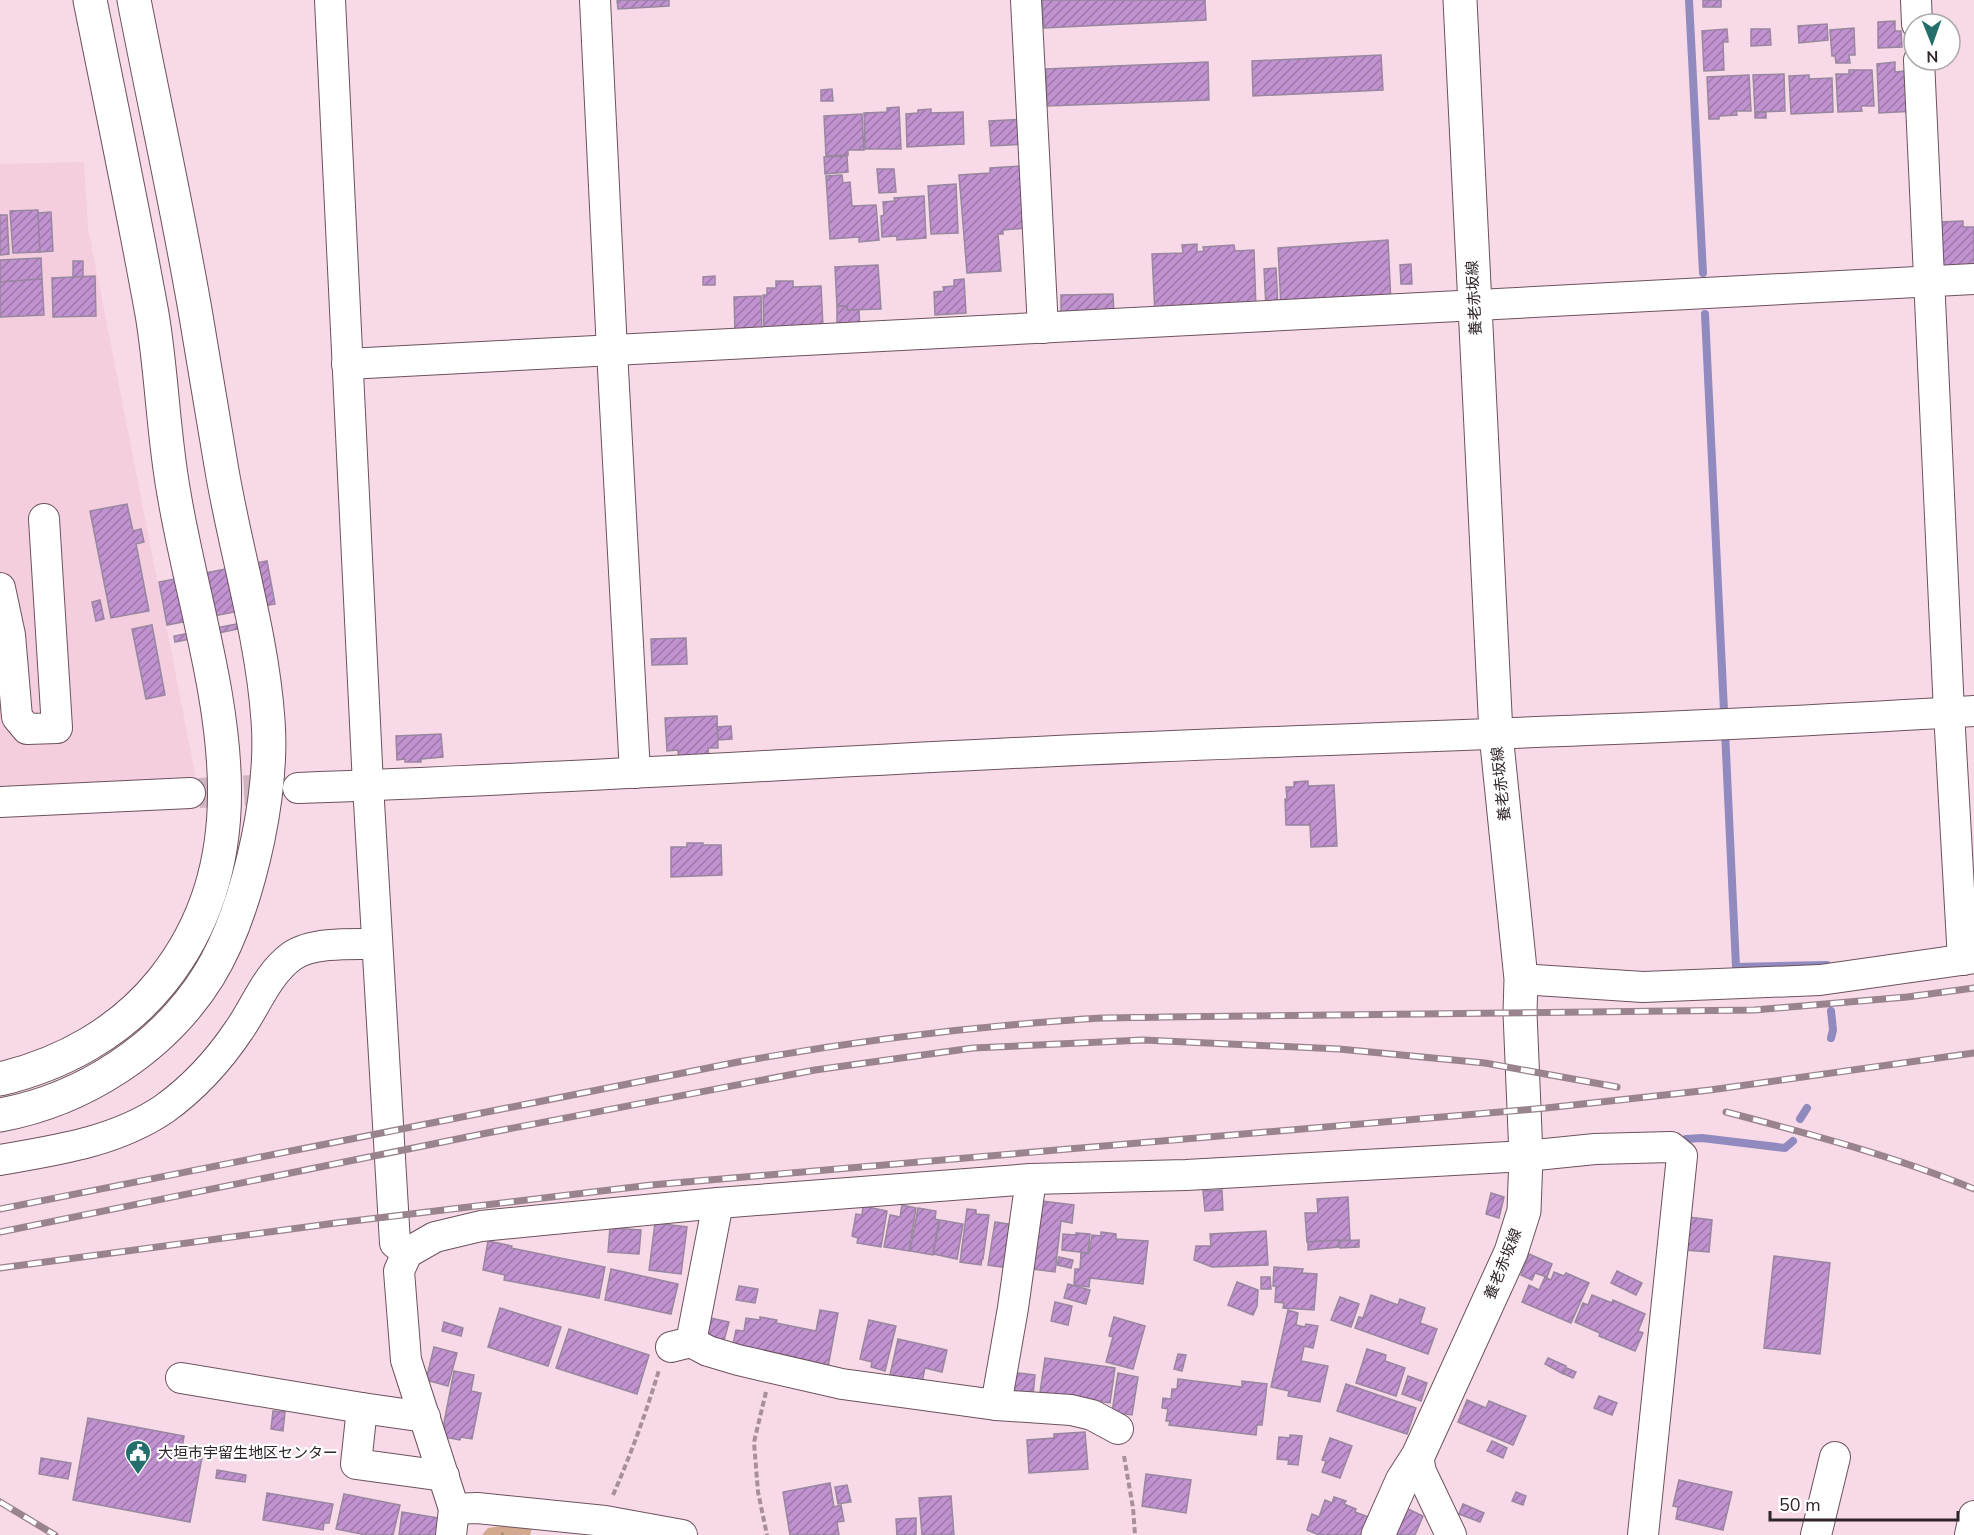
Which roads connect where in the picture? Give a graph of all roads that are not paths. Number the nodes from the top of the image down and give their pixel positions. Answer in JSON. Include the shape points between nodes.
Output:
{"nodes":[{"id":1,"x":90,"y":0,"type":"edge"},
{"id":2,"x":134,"y":0,"type":"edge"},
{"id":3,"x":330,"y":0,"type":"edge"},
{"id":4,"x":595,"y":0,"type":"edge"},
{"id":5,"x":1026,"y":0,"type":"edge"},
{"id":6,"x":1460,"y":0,"type":"edge"},
{"id":7,"x":1920,"y":72,"type":"edge"},
{"id":8,"x":1974,"y":279,"type":"edge"},
{"id":9,"x":1930,"y":281,"type":"junction"},
{"id":10,"x":1474,"y":306,"type":"junction"},
{"id":11,"x":1043,"y":328,"type":"junction"},
{"id":12,"x":612,"y":351,"type":"junction"},
{"id":13,"x":347,"y":364,"type":"junction"},
{"id":14,"x":44,"y":519,"type":"dead end"},
{"id":15,"x":0,"y":588,"type":"edge"},
{"id":16,"x":1962,"y":712,"type":"edge"},
{"id":17,"x":1496,"y":734,"type":"junction"},
{"id":18,"x":635,"y":773,"type":"junction"},
{"id":19,"x":368,"y":785,"type":"junction"},
{"id":20,"x":298,"y":788,"type":"tunnel mouth"},
{"id":21,"x":190,"y":793,"type":"tunnel mouth"},
{"id":22,"x":0,"y":802,"type":"edge"},
{"id":23,"x":376,"y":944,"type":"junction"},
{"id":24,"x":1968,"y":959,"type":"edge"},
{"id":25,"x":1521,"y":979,"type":"junction"},
{"id":26,"x":0,"y":1079,"type":"edge"},
{"id":27,"x":0,"y":1115,"type":"edge"},
{"id":28,"x":1526,"y":1156,"type":"junction"},
{"id":29,"x":0,"y":1160,"type":"edge"},
{"id":30,"x":1031,"y":1179,"type":"junction"},
{"id":31,"x":718,"y":1203,"type":"junction"},
{"id":32,"x":407,"y":1253,"type":"junction"},
{"id":33,"x":181,"y":1378,"type":"dead end"},
{"id":34,"x":996,"y":1405,"type":"junction"},
{"id":35,"x":362,"y":1408,"type":"junction"},
{"id":36,"x":425,"y":1418,"type":"junction"},
{"id":37,"x":1118,"y":1429,"type":"road end"},
{"id":38,"x":1418,"y":1456,"type":"junction"},
{"id":39,"x":1835,"y":1457,"type":"dead end"},
{"id":40,"x":444,"y":1476,"type":"junction"},
{"id":41,"x":1974,"y":1516,"type":"edge"},
{"id":42,"x":453,"y":1522,"type":"edge"},
{"id":43,"x":682,"y":1535,"type":"edge"},
{"id":44,"x":1378,"y":1535,"type":"edge"},
{"id":45,"x":1451,"y":1535,"type":"edge"},
{"id":46,"x":1643,"y":1535,"type":"edge"},
{"id":47,"x":1816,"y":1535,"type":"edge"},
{"id":48,"x":1970,"y":1535,"type":"edge"}],
"edges":[{"from":1,"to":26,"type":"main road","via":[[152,317],[173,493],[216,693],[225,772],[224,820],[217,869],[201,916],[180,958],[149,997],[113,1028],[74,1053],[32,1072]]},
{"from":2,"to":27,"type":"main road","via":[[263,671],[268,768],[250,877],[213,966],[181,1013],[147,1045],[106,1075],[68,1096]]},
{"from":3,"to":13,"type":"street"},
{"from":4,"to":12,"type":"street"},
{"from":5,"to":11,"type":"street"},
{"from":6,"to":10,"type":"main road","name":"養老赤坂線"},
{"from":7,"to":9,"type":"street"},
{"from":8,"to":9,"type":"street"},
{"from":9,"to":10,"type":"street"},
{"from":9,"to":16,"type":"street"},
{"from":10,"to":11,"type":"street"},
{"from":10,"to":17,"type":"main road","name":"養老赤坂線"},
{"from":11,"to":12,"type":"street"},
{"from":12,"to":13,"type":"street"},
{"from":12,"to":18,"type":"street"},
{"from":13,"to":19,"type":"street"},
{"from":14,"to":15,"type":"street","via":[[57,728],[27,729],[17,717],[10,635]]},
{"from":16,"to":17,"type":"street"},
{"from":16,"to":24,"type":"street"},
{"from":17,"to":18,"type":"street"},
{"from":17,"to":25,"type":"main road","name":"養老赤坂線"},
{"from":18,"to":19,"type":"street"},
{"from":19,"to":20,"type":"street"},
{"from":19,"to":23,"type":"street"},
{"from":21,"to":22,"type":"street"},
{"from":23,"to":29,"type":"street","via":[[324,945],[293,956],[272,976],[239,1030],[202,1077],[164,1108],[120,1133],[73,1147]]},
{"from":23,"to":32,"type":"street","via":[[395,1243]]},
{"from":24,"to":25,"type":"street","via":[[1820,980],[1642,987]]},
{"from":25,"to":28,"type":"main road","name":"養老赤坂線"},
{"from":28,"to":30,"type":"street","via":[[1186,1175]]},
{"from":28,"to":38,"type":"main road","name":"養老赤坂線","via":[[1524,1211],[1511,1252]]},
{"from":28,"to":46,"type":"street","via":[[1647,1147],[1671,1147],[1682,1156]]},
{"from":30,"to":31,"type":"street"},
{"from":30,"to":34,"type":"street"},
{"from":31,"to":32,"type":"street","via":[[481,1226],[435,1237]]},
{"from":31,"to":34,"type":"street","via":[[681,1344],[842,1384]]},
{"from":32,"to":36,"type":"street","via":[[399,1271],[406,1360]]},
{"from":33,"to":35,"type":"street"},
{"from":34,"to":37,"type":"street","via":[[1071,1410],[1092,1415]]},
{"from":35,"to":36,"type":"street"},
{"from":35,"to":40,"type":"street","via":[[356,1464]]},
{"from":36,"to":40,"type":"street"},
{"from":38,"to":44,"type":"main road","name":"養老赤坂線"},
{"from":38,"to":45,"type":"street","via":[[1421,1472]]},
{"from":39,"to":47,"type":"street"},
{"from":40,"to":42,"type":"street"},
{"from":41,"to":48,"type":"street"},
{"from":42,"to":43,"type":"street","via":[[477,1508],[604,1521]]}]}
